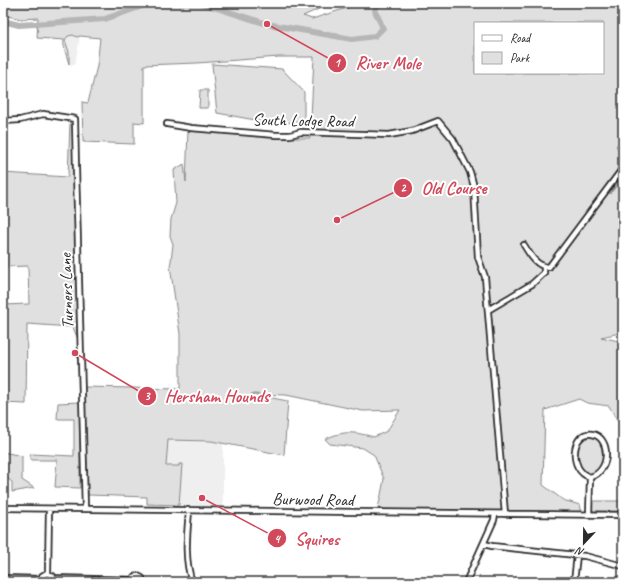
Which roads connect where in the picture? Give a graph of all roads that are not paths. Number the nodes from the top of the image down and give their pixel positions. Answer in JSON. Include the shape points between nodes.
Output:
{"nodes":[{"id":1,"x":3,"y":120,"type":"edge"},
{"id":2,"x":167,"y":124,"type":"dead end"},
{"id":3,"x":623,"y":168,"type":"edge"},
{"id":4,"x":524,"y":245,"type":"dead end"},
{"id":5,"x":544,"y":267,"type":"junction"},
{"id":6,"x":549,"y":267,"type":"junction"},
{"id":7,"x":544,"y":273,"type":"junction"},
{"id":8,"x":488,"y":310,"type":"junction"},
{"id":9,"x":590,"y":477,"type":"junction"},
{"id":10,"x":3,"y":508,"type":"edge"},
{"id":11,"x":49,"y":509,"type":"junction"},
{"id":12,"x":85,"y":509,"type":"junction"},
{"id":13,"x":189,"y":511,"type":"junction"},
{"id":14,"x":495,"y":514,"type":"junction"},
{"id":15,"x":505,"y":514,"type":"junction"},
{"id":16,"x":589,"y":515,"type":"junction"},
{"id":17,"x":623,"y":515,"type":"edge"},
{"id":18,"x":484,"y":544,"type":"junction"},
{"id":19,"x":577,"y":555,"type":"junction"},
{"id":20,"x":623,"y":566,"type":"edge"},
{"id":21,"x":48,"y":573,"type":"junction"},
{"id":22,"x":3,"y":578,"type":"edge"},
{"id":23,"x":41,"y":580,"type":"edge"},
{"id":24,"x":54,"y":580,"type":"edge"},
{"id":25,"x":133,"y":581,"type":"edge"},
{"id":26,"x":142,"y":582,"type":"edge"},
{"id":27,"x":192,"y":582,"type":"edge"},
{"id":28,"x":466,"y":582,"type":"edge"},
{"id":29,"x":574,"y":582,"type":"edge"}],
"edges":[{"from":1,"to":12,"type":"street","name":"Turners Lane","via":[[20,120],[43,114],[76,120]]},
{"from":2,"to":8,"type":"street","name":"South Lodge Road","via":[[276,135],[301,132],[389,135],[412,131],[438,121],[453,139],[470,172],[474,187],[478,257],[485,278]]},
{"from":3,"to":6,"type":"street"},
{"from":4,"to":5,"type":"street","via":[[535,261]]},
{"from":5,"to":6,"type":"street"},
{"from":5,"to":7,"type":"street"},
{"from":6,"to":7,"type":"street"},
{"from":7,"to":8,"type":"street","via":[[532,284]]},
{"from":8,"to":15,"type":"street"},
{"from":9,"to":9,"type":"street","via":[[579,470],[575,456],[579,441],[590,434],[598,436],[606,450],[601,471]]},
{"from":9,"to":16,"type":"street"},
{"from":10,"to":11,"type":"street","name":"Burwood Road"},
{"from":11,"to":12,"type":"street","name":"Burwood Road"},
{"from":11,"to":21,"type":"street"},
{"from":12,"to":13,"type":"street","name":"Burwood Road"},
{"from":13,"to":14,"type":"street","name":"Burwood Road"},
{"from":13,"to":27,"type":"street","via":[[186,550]]},
{"from":14,"to":15,"type":"street","name":"Burwood Road"},
{"from":14,"to":18,"type":"street"},
{"from":15,"to":16,"type":"street","name":"Burwood Road"},
{"from":16,"to":17,"type":"street","name":"Burwood Road"},
{"from":18,"to":19,"type":"street"},
{"from":18,"to":28,"type":"street"},
{"from":19,"to":20,"type":"street"},
{"from":19,"to":29,"type":"street"},
{"from":21,"to":23,"type":"street","via":[[43,575]]},
{"from":21,"to":24,"type":"street","via":[[52,574]]},
{"from":22,"to":23,"type":"street"},
{"from":24,"to":25,"type":"street"},
{"from":25,"to":26,"type":"street","via":[[134,577],[139,576]]}]}
